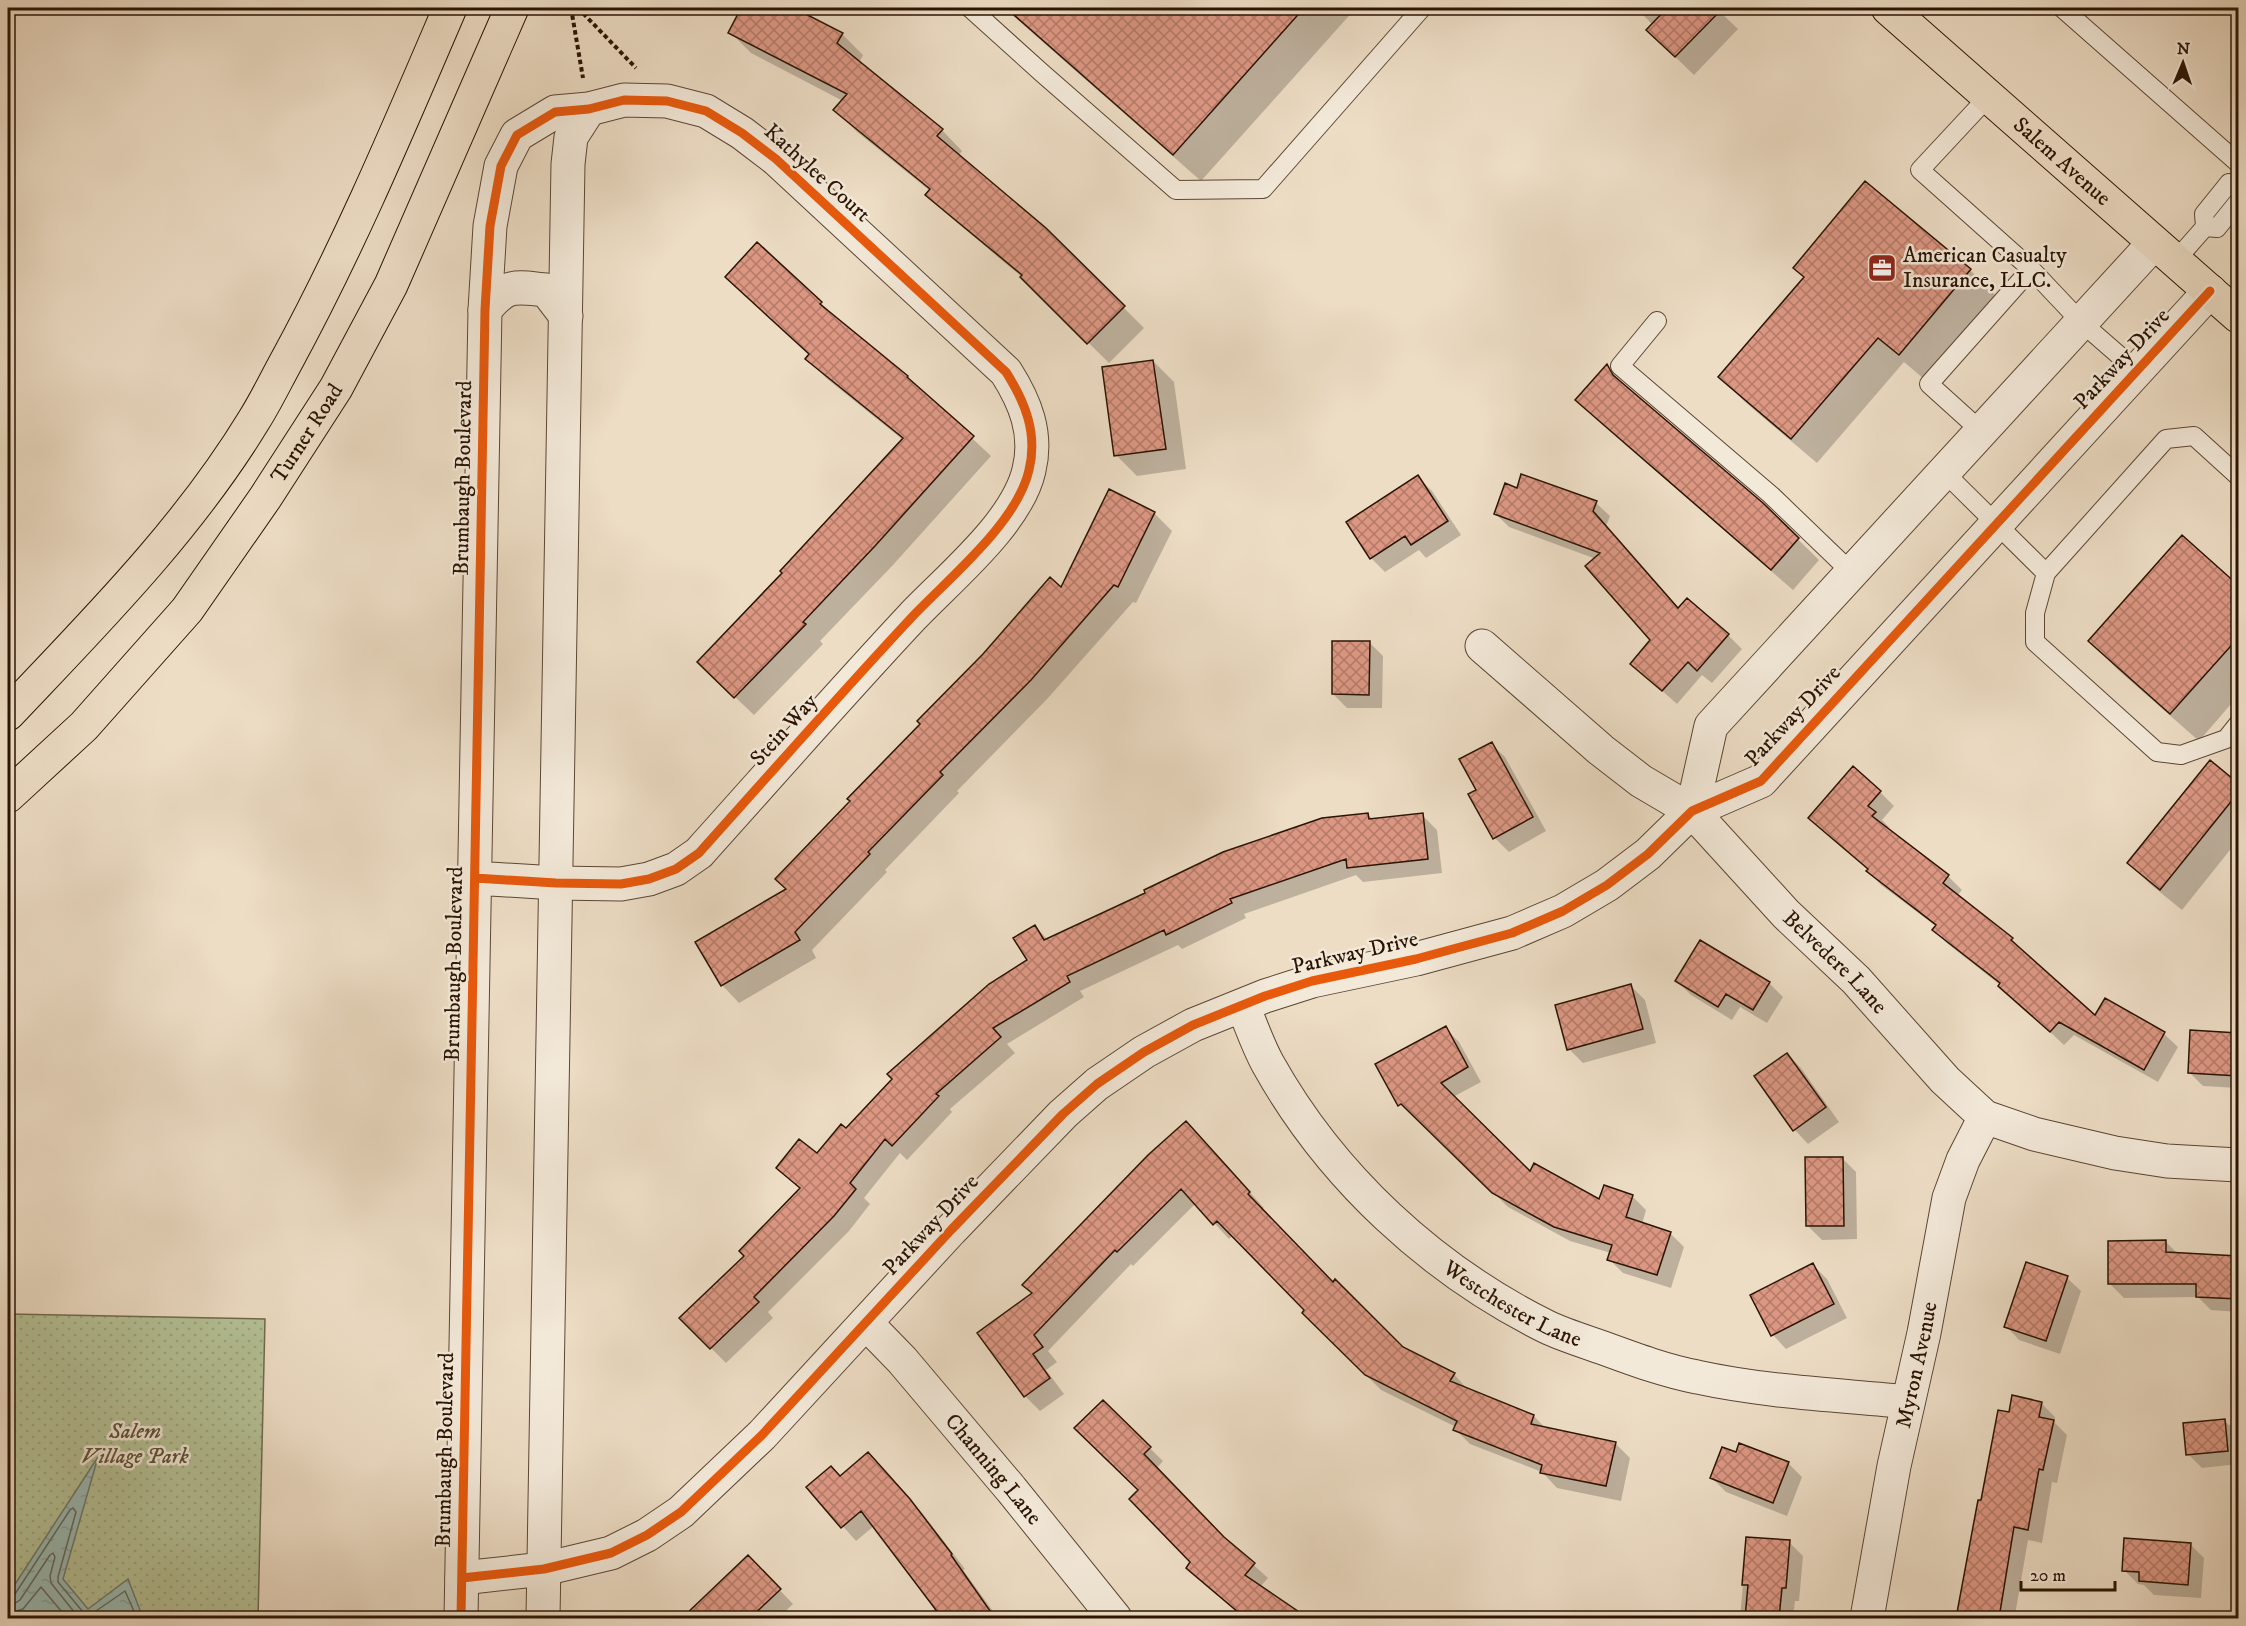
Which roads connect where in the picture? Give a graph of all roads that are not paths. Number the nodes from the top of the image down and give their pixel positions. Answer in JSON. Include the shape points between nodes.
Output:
{"nodes":[{"id":1,"x":450,"y":8,"type":"edge"},
{"id":2,"x":512,"y":8,"type":"edge"},
{"id":3,"x":970,"y":8,"type":"edge"},
{"id":4,"x":1422,"y":8,"type":"edge"},
{"id":5,"x":1888,"y":8,"type":"edge"},
{"id":6,"x":2062,"y":8,"type":"edge"},
{"id":7,"x":1988,"y":97,"type":"junction"},
{"id":8,"x":589,"y":109,"type":"junction"},
{"id":9,"x":2238,"y":163,"type":"edge"},
{"id":10,"x":2238,"y":183,"type":"edge"},
{"id":11,"x":2238,"y":202,"type":"edge"},
{"id":12,"x":2205,"y":227,"type":"junction"},
{"id":13,"x":2164,"y":252,"type":"junction"},
{"id":14,"x":2031,"y":269,"type":"junction"},
{"id":15,"x":2210,"y":291,"type":"junction"},
{"id":16,"x":485,"y":310,"type":"junction"},
{"id":17,"x":2238,"y":315,"type":"edge"},
{"id":18,"x":566,"y":316,"type":"junction"},
{"id":19,"x":1657,"y":321,"type":"dead end"},
{"id":20,"x":2082,"y":323,"type":"junction"},
{"id":21,"x":2138,"y":371,"type":"junction"},
{"id":22,"x":1981,"y":431,"type":"junction"},
{"id":23,"x":1032,"y":452,"type":"joint"},
{"id":24,"x":1944,"y":472,"type":"junction"},
{"id":25,"x":2238,"y":476,"type":"edge"},
{"id":26,"x":1997,"y":523,"type":"junction"},
{"id":27,"x":1851,"y":572,"type":"junction"},
{"id":28,"x":2046,"y":573,"type":"junction"},
{"id":29,"x":1482,"y":646,"type":"dead end"},
{"id":30,"x":8,"y":714,"type":"edge"},
{"id":31,"x":2238,"y":724,"type":"edge"},
{"id":32,"x":8,"y":796,"type":"edge"},
{"id":33,"x":1692,"y":811,"type":"junction"},
{"id":34,"x":476,"y":878,"type":"junction"},
{"id":35,"x":556,"y":883,"type":"junction"},
{"id":36,"x":1243,"y":1006,"type":"junction"},
{"id":37,"x":1985,"y":1117,"type":"junction"},
{"id":38,"x":2238,"y":1165,"type":"edge"},
{"id":39,"x":866,"y":1323,"type":"junction"},
{"id":40,"x":1908,"y":1402,"type":"junction"},
{"id":41,"x":544,"y":1569,"type":"junction"},
{"id":42,"x":462,"y":1578,"type":"junction"},
{"id":43,"x":1103,"y":1614,"type":"edge"},
{"id":44,"x":461,"y":1618,"type":"edge"},
{"id":45,"x":543,"y":1618,"type":"edge"},
{"id":46,"x":1867,"y":1618,"type":"edge"}],
"edges":[{"from":1,"to":30,"type":"main road","via":[[375,182],[313,311],[254,420],[180,527]]},
{"from":2,"to":32,"type":"main road","name":"Turner Road","via":[[391,285],[336,388],[187,610],[84,726]]},
{"from":3,"to":4,"type":"lane","via":[[1176,190],[1263,189]]},
{"from":5,"to":7,"type":"main road","name":"Salem Avenue"},
{"from":6,"to":9,"type":"lane"},
{"from":7,"to":13,"type":"main road","name":"Salem Avenue"},
{"from":7,"to":14,"type":"lane","via":[[1920,170]]},
{"from":8,"to":16,"type":"street","name":"Kathylee Court","via":[[555,112],[517,135],[501,166],[490,226]]},
{"from":8,"to":18,"type":"street","via":[[571,137],[568,164]]},
{"from":8,"to":23,"type":"street","name":"Kathylee Court","via":[[624,100],[667,101],[706,111],[776,159],[1006,372],[1021,396],[1030,422]]},
{"from":10,"to":12,"type":"lane","via":[[2229,183],[2204,214]]},
{"from":11,"to":12,"type":"lane","via":[[2217,228]]},
{"from":12,"to":13,"type":"lane"},
{"from":13,"to":15,"type":"main road","name":"Salem Avenue"},
{"from":13,"to":20,"type":"street","name":"Parkway Drive"},
{"from":14,"to":20,"type":"lane"},
{"from":14,"to":22,"type":"lane","via":[[1929,384]]},
{"from":15,"to":17,"type":"main road","name":"Salem Avenue"},
{"from":15,"to":21,"type":"street","name":"Parkway Drive"},
{"from":16,"to":18,"type":"street","via":[[499,293],[518,287],[546,290]]},
{"from":16,"to":34,"type":"street","name":"Brumbaugh Boulevard"},
{"from":18,"to":35,"type":"street"},
{"from":19,"to":27,"type":"lane","via":[[1620,366],[1771,495]]},
{"from":20,"to":21,"type":"lane"},
{"from":20,"to":22,"type":"street","name":"Parkway Drive"},
{"from":21,"to":26,"type":"street","name":"Parkway Drive"},
{"from":22,"to":24,"type":"street","name":"Parkway Drive"},
{"from":23,"to":35,"type":"street","name":"Stein Way","via":[[1021,493],[991,537],[913,616],[699,853],[676,869],[649,879],[621,884]]},
{"from":24,"to":26,"type":"lane"},
{"from":24,"to":27,"type":"street","name":"Parkway Drive"},
{"from":25,"to":28,"type":"lane","via":[[2193,436],[2166,439]]},
{"from":26,"to":28,"type":"lane"},
{"from":26,"to":33,"type":"street","name":"Parkway Drive","via":[[1761,781]]},
{"from":27,"to":33,"type":"street","name":"Parkway Drive","via":[[1712,726]]},
{"from":28,"to":31,"type":"lane","via":[[2035,613],[2035,642],[2157,752],[2181,755],[2226,739]]},
{"from":29,"to":33,"type":"street","name":"Belvedere Lane","via":[[1601,750],[1641,781]]},
{"from":33,"to":36,"type":"street","name":"Parkway Drive","via":[[1648,854],[1563,911],[1512,933],[1312,981]]},
{"from":33,"to":37,"type":"street","name":"Belvedere Lane","via":[[1786,914],[1856,980],[1945,1080]]},
{"from":34,"to":35,"type":"street","name":"Stein Way"},
{"from":34,"to":42,"type":"street","name":"Brumbaugh Boulevard"},
{"from":35,"to":41,"type":"street"},
{"from":36,"to":39,"type":"street","name":"Parkway Drive","via":[[1193,1025],[1098,1084],[1063,1114]]},
{"from":36,"to":40,"type":"street","name":"Westchester Lane","via":[[1267,1063],[1337,1164],[1380,1209],[1442,1262],[1494,1298],[1549,1328],[1631,1359],[1694,1377],[1744,1386]]},
{"from":37,"to":38,"type":"street","name":"Belvedere Lane","via":[[2034,1134],[2115,1153]]},
{"from":37,"to":40,"type":"street","name":"Myron Avenue","via":[[1949,1198]]},
{"from":39,"to":41,"type":"street","name":"Parkway Drive","via":[[762,1435],[681,1512],[611,1553]]},
{"from":39,"to":43,"type":"street","name":"Channing Lane","via":[[1011,1489]]},
{"from":40,"to":46,"type":"street","name":"Myron Avenue"},
{"from":41,"to":42,"type":"street","name":"Parkway Drive"},
{"from":41,"to":45,"type":"street"},
{"from":42,"to":44,"type":"street","name":"Brumbaugh Boulevard"}]}
